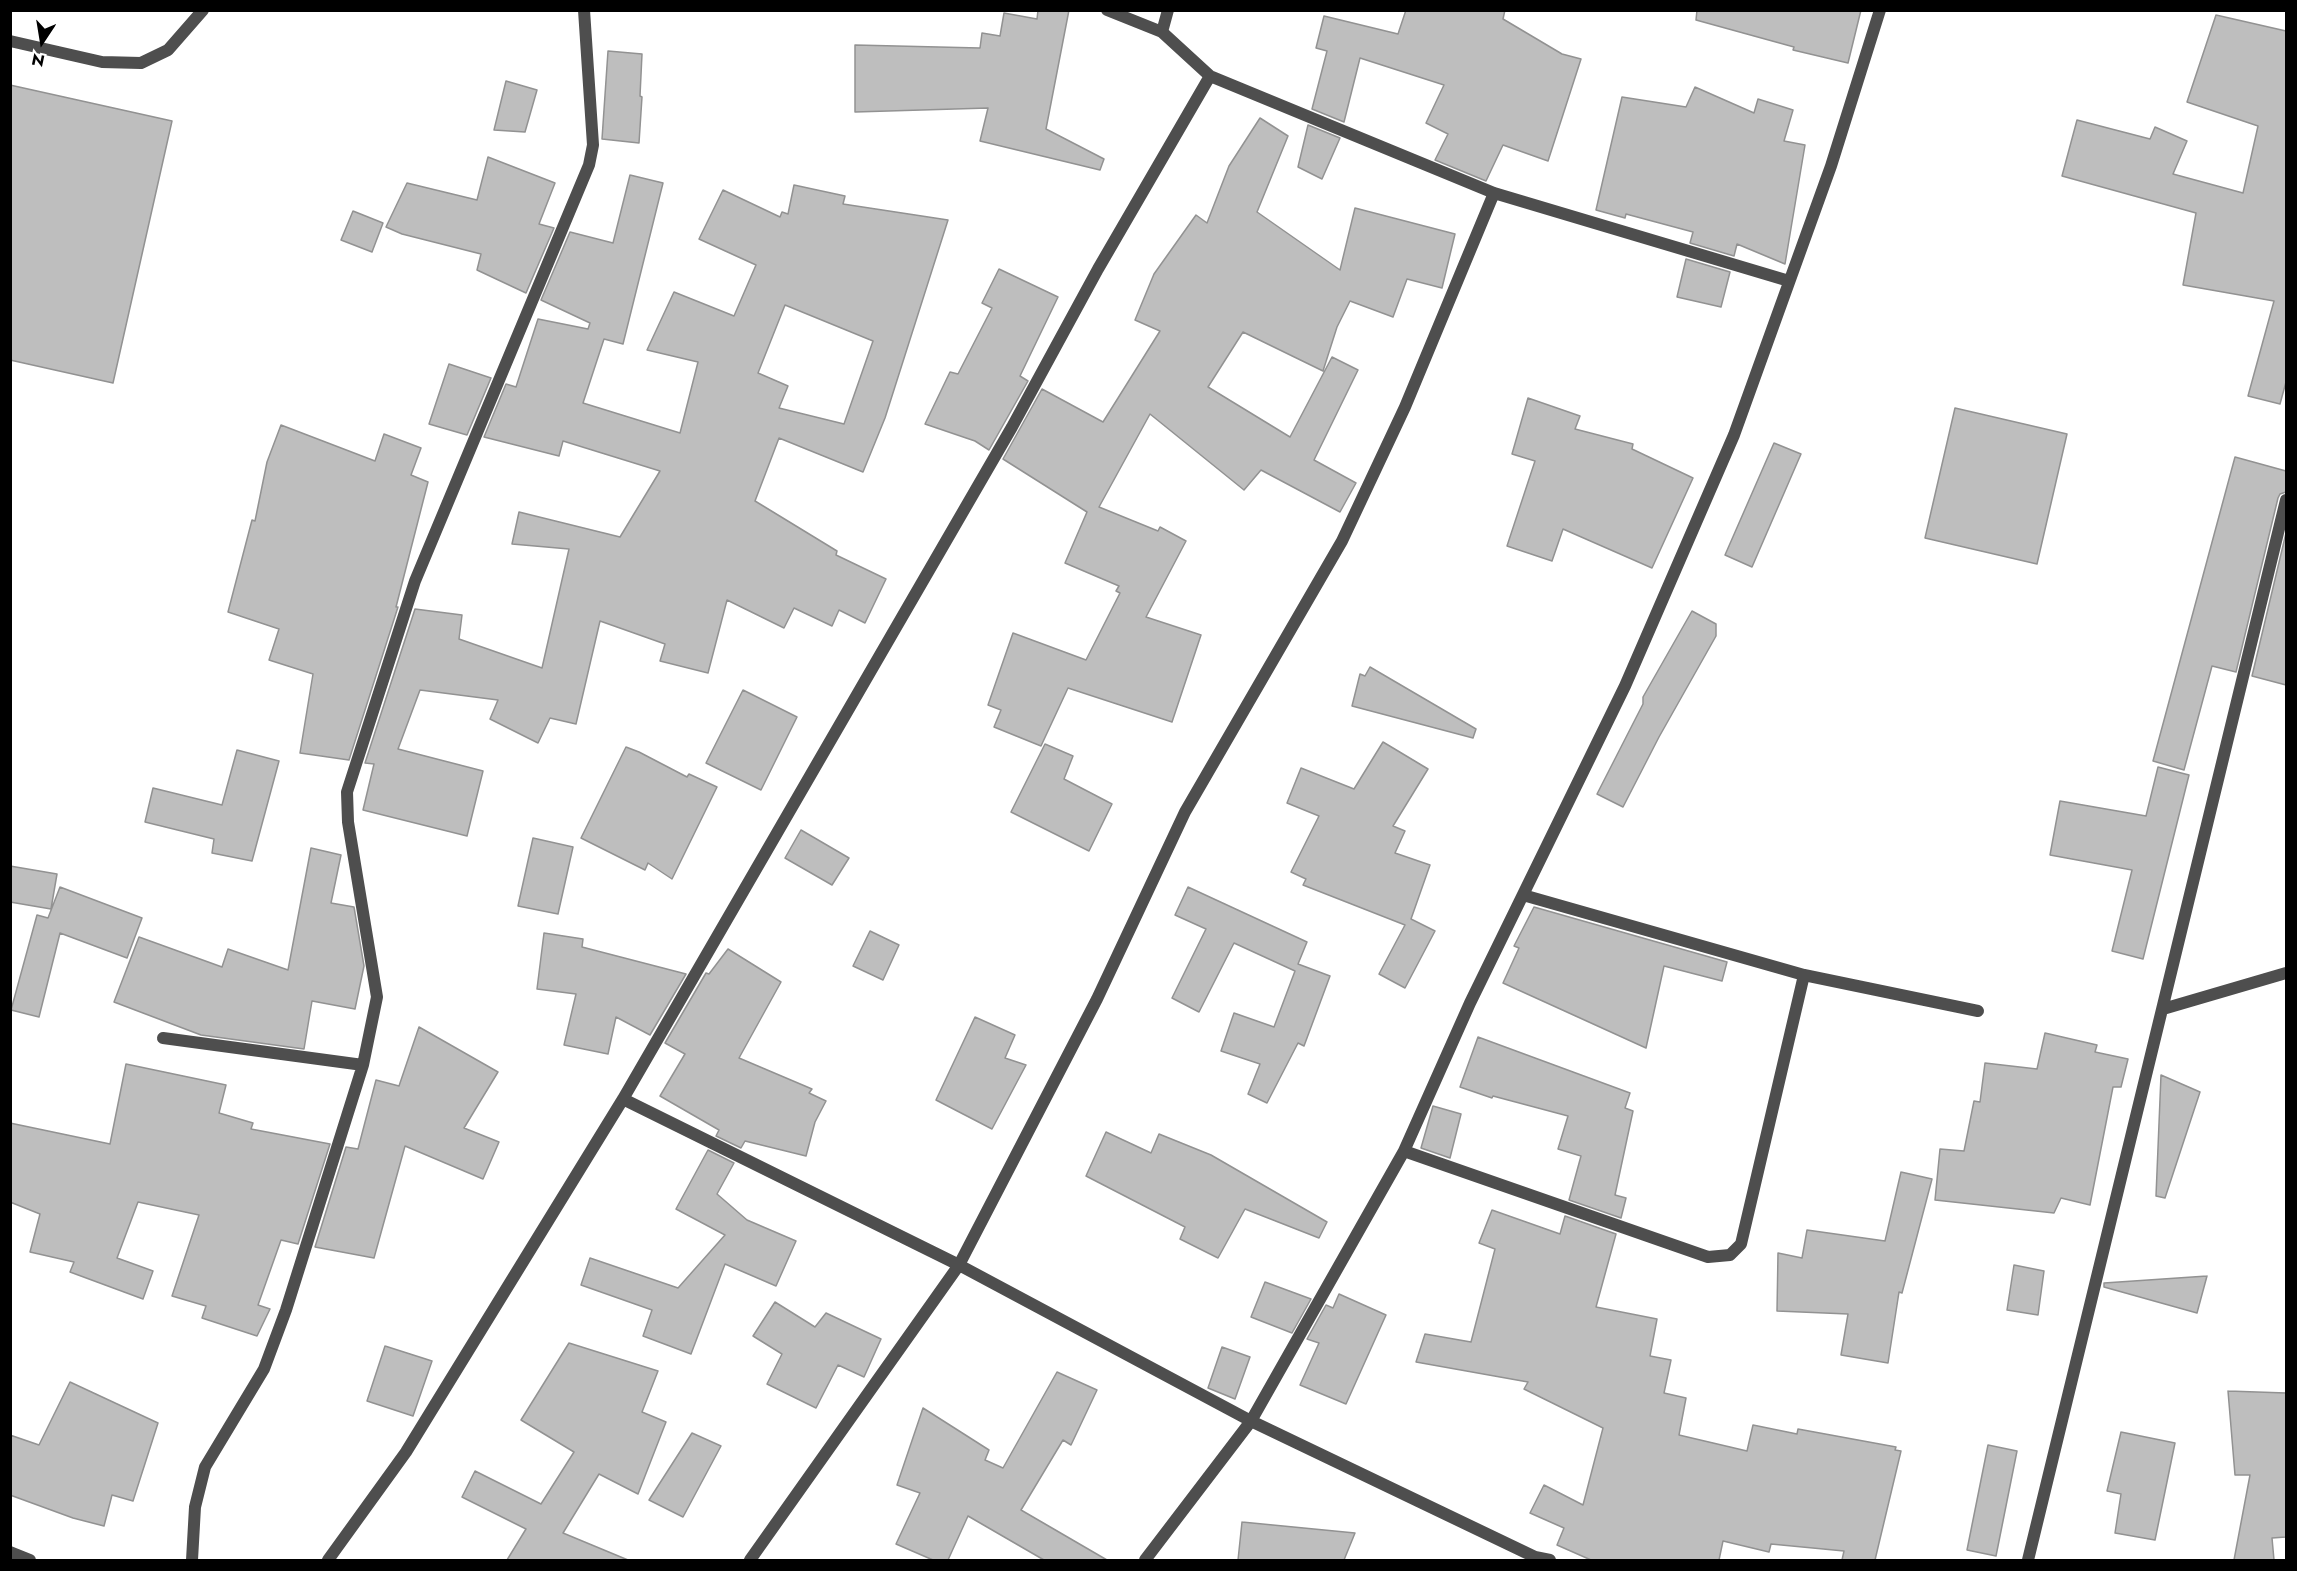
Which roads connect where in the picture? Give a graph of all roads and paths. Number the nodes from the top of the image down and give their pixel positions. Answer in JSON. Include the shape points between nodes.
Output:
{"nodes":[{"id":1,"x":203,"y":10,"type":"edge"},
{"id":2,"x":584,"y":10,"type":"edge"},
{"id":3,"x":1107,"y":10,"type":"edge"},
{"id":4,"x":1168,"y":10,"type":"edge"},
{"id":5,"x":1880,"y":10,"type":"edge"},
{"id":6,"x":1162,"y":32,"type":"junction"},
{"id":7,"x":10,"y":41,"type":"edge"},
{"id":8,"x":1210,"y":76,"type":"junction"},
{"id":9,"x":1494,"y":194,"type":"junction"},
{"id":10,"x":1789,"y":281,"type":"junction"},
{"id":11,"x":2286,"y":500,"type":"edge"},
{"id":12,"x":1523,"y":894,"type":"junction"},
{"id":13,"x":2286,"y":974,"type":"edge"},
{"id":14,"x":1804,"y":975,"type":"junction"},
{"id":15,"x":2163,"y":1009,"type":"junction"},
{"id":16,"x":1978,"y":1011,"type":"dead end"},
{"id":17,"x":163,"y":1038,"type":"dead end"},
{"id":18,"x":363,"y":1065,"type":"junction"},
{"id":19,"x":623,"y":1099,"type":"junction"},
{"id":20,"x":1404,"y":1151,"type":"junction"},
{"id":21,"x":959,"y":1265,"type":"junction"},
{"id":22,"x":1251,"y":1421,"type":"junction"},
{"id":23,"x":10,"y":1552,"type":"edge"},
{"id":24,"x":1534,"y":1558,"type":"edge"},
{"id":25,"x":30,"y":1560,"type":"edge"},
{"id":26,"x":192,"y":1560,"type":"edge"},
{"id":27,"x":328,"y":1560,"type":"edge"},
{"id":28,"x":750,"y":1560,"type":"edge"},
{"id":29,"x":1145,"y":1560,"type":"edge"},
{"id":30,"x":1550,"y":1560,"type":"edge"},
{"id":31,"x":2028,"y":1560,"type":"edge"}],
"edges":[{"from":1,"to":7,"type":"street","via":[[168,50],[141,63],[102,62]]},
{"from":2,"to":18,"type":"street","via":[[593,145],[589,165],[415,581],[347,792],[348,822],[377,996]]},
{"from":3,"to":6,"type":"street"},
{"from":4,"to":6,"type":"street"},
{"from":5,"to":10,"type":"street","via":[[1831,166]]},
{"from":6,"to":8,"type":"street"},
{"from":8,"to":9,"type":"street"},
{"from":8,"to":19,"type":"street"},
{"from":9,"to":10,"type":"street"},
{"from":9,"to":21,"type":"street","via":[[1405,407],[1342,541],[1185,812],[1097,999]]},
{"from":10,"to":12,"type":"street","via":[[1734,435],[1629,675]]},
{"from":11,"to":15,"type":"street"},
{"from":12,"to":14,"type":"street"},
{"from":12,"to":20,"type":"street"},
{"from":13,"to":15,"type":"street"},
{"from":14,"to":16,"type":"street"},
{"from":14,"to":20,"type":"street","via":[[1741,1244],[1730,1255],[1708,1257]]},
{"from":15,"to":31,"type":"street"},
{"from":17,"to":18,"type":"street"},
{"from":18,"to":26,"type":"street","via":[[264,1369],[205,1467],[195,1507]]},
{"from":19,"to":21,"type":"street"},
{"from":19,"to":27,"type":"street","via":[[406,1452]]},
{"from":20,"to":22,"type":"street"},
{"from":21,"to":22,"type":"street"},
{"from":21,"to":28,"type":"street"},
{"from":22,"to":24,"type":"street"},
{"from":22,"to":29,"type":"street"},
{"from":23,"to":25,"type":"street"},
{"from":24,"to":30,"type":"street"}]}
